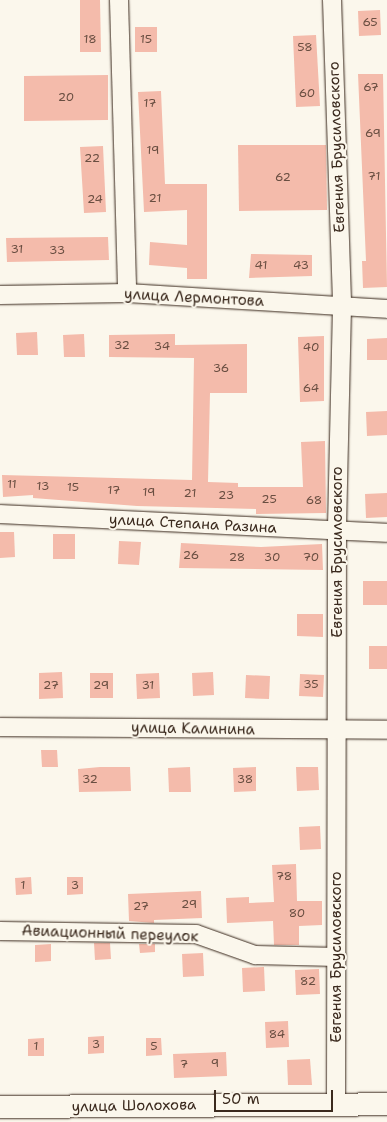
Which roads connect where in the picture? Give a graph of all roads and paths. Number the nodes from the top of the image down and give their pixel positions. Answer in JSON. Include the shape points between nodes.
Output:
{"nodes":[{"id":1,"x":119,"y":0,"type":"edge"},
{"id":2,"x":332,"y":0,"type":"edge"},
{"id":3,"x":127,"y":293,"type":"junction"},
{"id":4,"x":0,"y":294,"type":"edge"},
{"id":5,"x":342,"y":306,"type":"junction"},
{"id":6,"x":387,"y":309,"type":"edge"},
{"id":7,"x":0,"y":514,"type":"edge"},
{"id":8,"x":337,"y":532,"type":"junction"},
{"id":9,"x":387,"y":533,"type":"edge"},
{"id":10,"x":0,"y":727,"type":"edge"},
{"id":11,"x":339,"y":730,"type":"junction"},
{"id":12,"x":387,"y":730,"type":"edge"},
{"id":13,"x":0,"y":931,"type":"edge"},
{"id":14,"x":337,"y":957,"type":"junction"},
{"id":15,"x":336,"y":1104,"type":"junction"},
{"id":16,"x":387,"y":1104,"type":"edge"},
{"id":17,"x":0,"y":1107,"type":"edge"}],
"edges":[{"from":1,"to":3,"type":"street"},
{"from":2,"to":5,"type":"street","name":"Евгения Брусиловского"},
{"from":3,"to":4,"type":"street","name":"улица Лермонтова"},
{"from":3,"to":5,"type":"street","name":"улица Лермонтова"},
{"from":5,"to":6,"type":"street","name":"улица Лермонтова"},
{"from":5,"to":8,"type":"street","name":"Евгения Брусиловского"},
{"from":7,"to":8,"type":"street","name":"улица Степана Разина"},
{"from":8,"to":9,"type":"street","name":"улица Степана Разина"},
{"from":8,"to":11,"type":"street","name":"Евгения Брусиловского"},
{"from":10,"to":11,"type":"street","name":"улица Калинина"},
{"from":11,"to":12,"type":"street","name":"улица Калинина"},
{"from":11,"to":14,"type":"street","name":"Евгения Брусиловского"},
{"from":13,"to":14,"type":"street","name":"Авиационный переулок","via":[[196,934],[255,955]]},
{"from":14,"to":15,"type":"street","name":"Евгения Брусиловского"},
{"from":15,"to":16,"type":"street","name":"улица Шолохова"},
{"from":15,"to":17,"type":"street","name":"улица Шолохова"}]}
